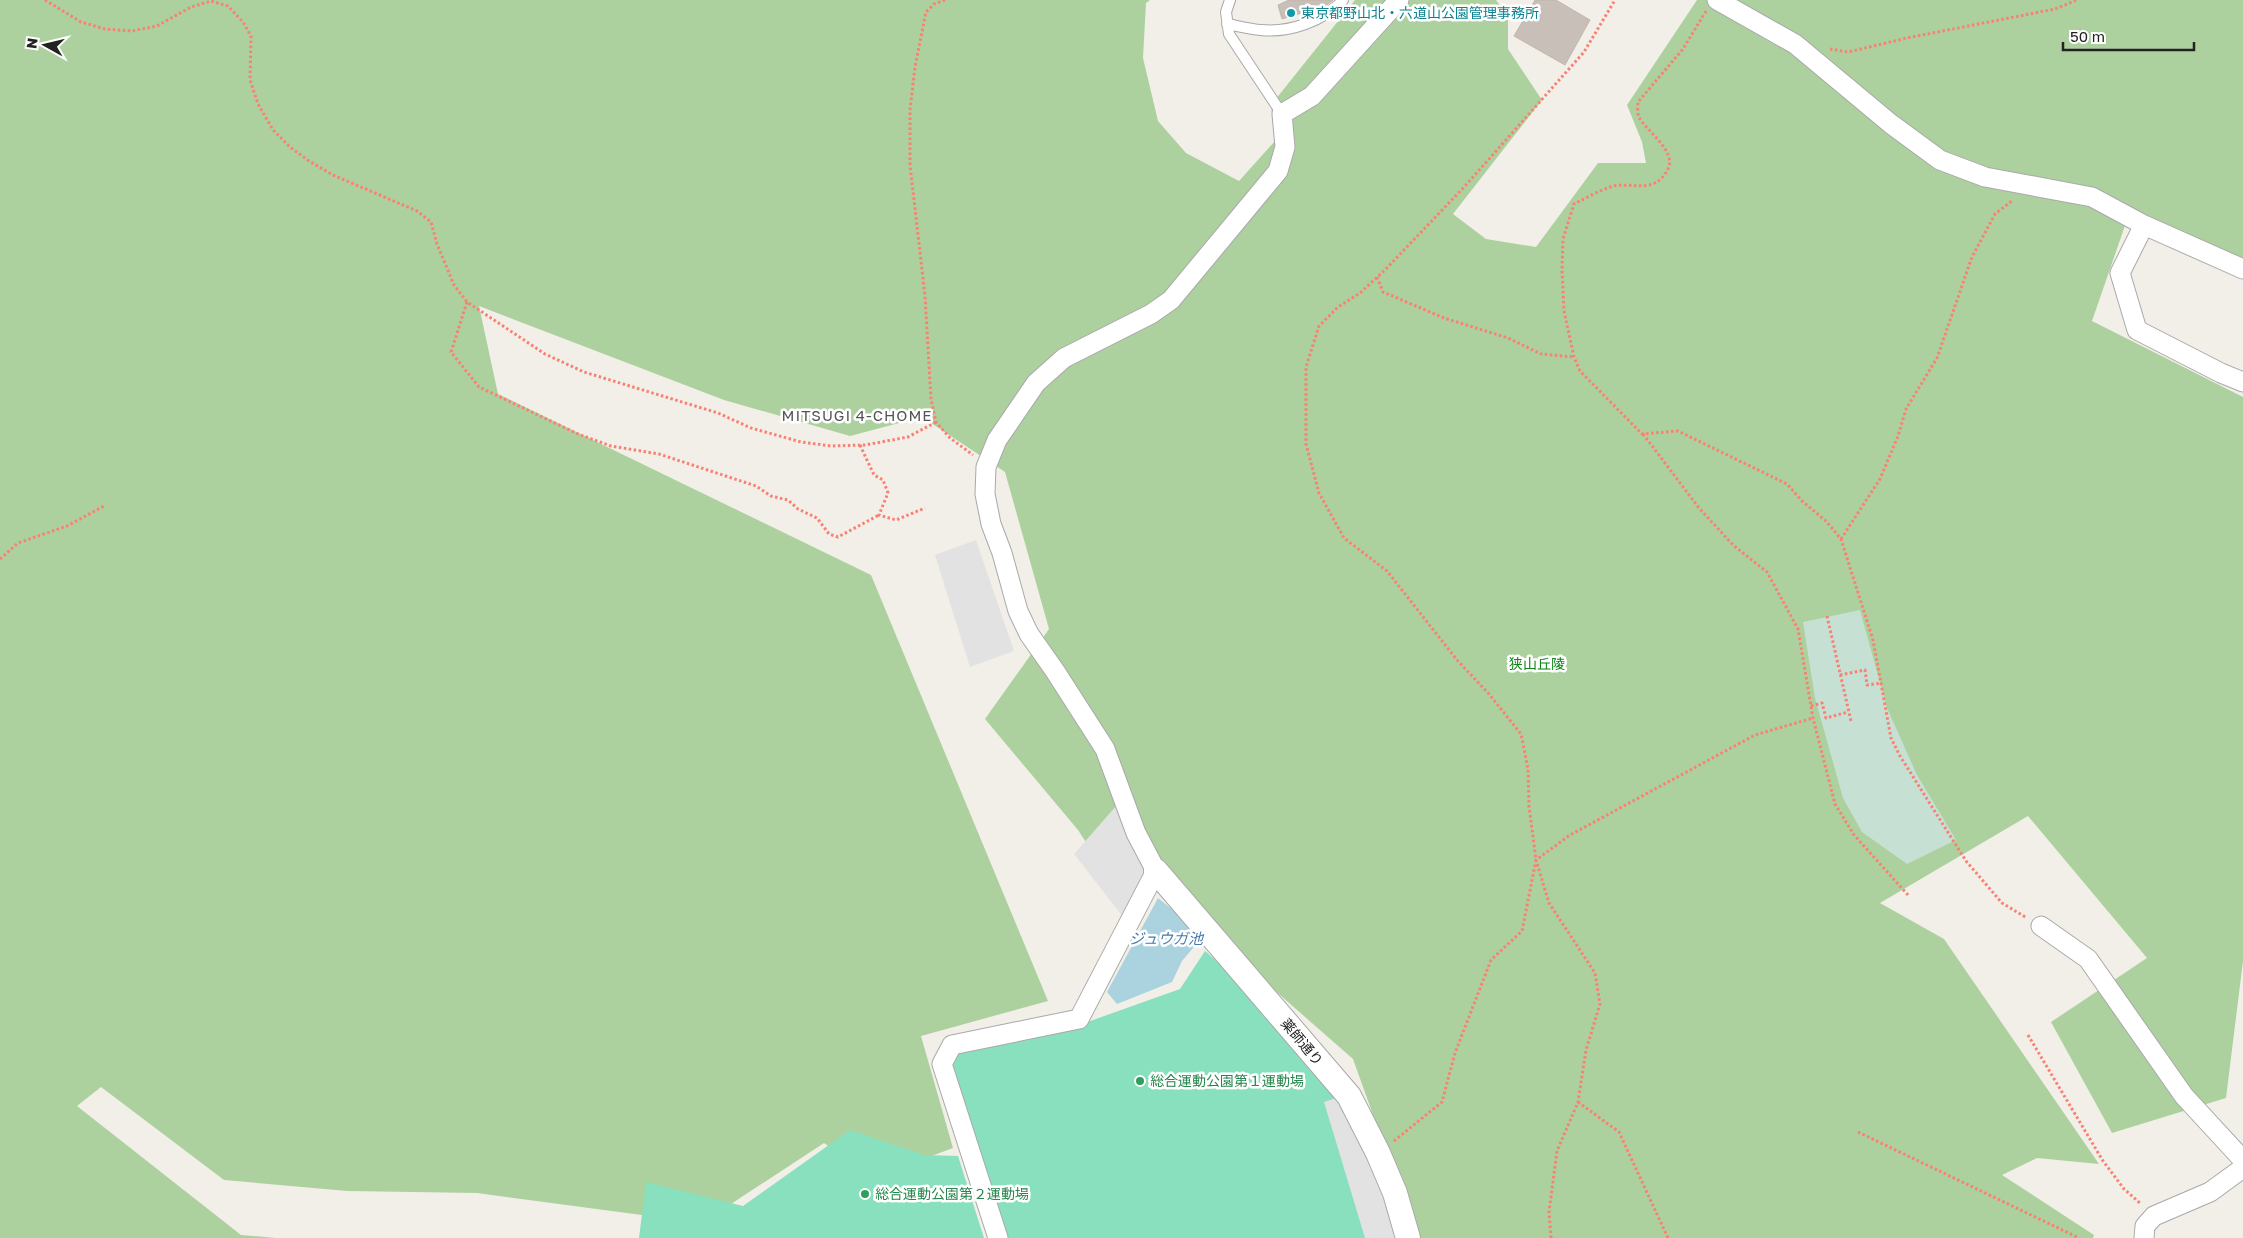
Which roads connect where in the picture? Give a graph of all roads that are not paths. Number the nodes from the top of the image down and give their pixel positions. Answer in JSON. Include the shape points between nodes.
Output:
{"nodes":[{"id":1,"x":1230,"y":0,"type":"edge"},
{"id":2,"x":1343,"y":0,"type":"edge"},
{"id":3,"x":1399,"y":0,"type":"edge"},
{"id":4,"x":1712,"y":4,"type":"edge"},
{"id":5,"x":1227,"y":24,"type":"junction"},
{"id":6,"x":1282,"y":114,"type":"junction"},
{"id":7,"x":2144,"y":225,"type":"junction"},
{"id":8,"x":2243,"y":269,"type":"edge"},
{"id":9,"x":2243,"y":382,"type":"edge"},
{"id":10,"x":1156,"y":871,"type":"junction"},
{"id":11,"x":2041,"y":926,"type":"road end"},
{"id":12,"x":2243,"y":1160,"type":"edge"},
{"id":13,"x":2243,"y":1168,"type":"edge"},
{"id":14,"x":998,"y":1238,"type":"edge"},
{"id":15,"x":1408,"y":1238,"type":"edge"},
{"id":16,"x":2144,"y":1238,"type":"edge"}],
"edges":[{"from":1,"to":5,"type":"lane"},
{"from":2,"to":5,"type":"lane","via":[[1320,18],[1283,30]]},
{"from":3,"to":6,"type":"street","via":[[1312,96]]},
{"from":4,"to":7,"type":"street","via":[[1795,44],[1940,160],[1984,177],[2092,197]]},
{"from":5,"to":6,"type":"lane","via":[[1233,40]]},
{"from":6,"to":10,"type":"street","via":[[1285,147],[1278,171],[1171,300],[1151,314],[1064,358],[1036,383],[997,440],[986,467],[984,494],[1018,611],[1029,634],[1105,748],[1136,833]]},
{"from":7,"to":8,"type":"street"},
{"from":7,"to":9,"type":"street","via":[[2120,273],[2137,330],[2221,374]]},
{"from":10,"to":14,"type":"street","via":[[1079,1019],[952,1045],[942,1064]]},
{"from":10,"to":15,"type":"street","name":"薬師通り","via":[[1349,1096],[1395,1193]]},
{"from":11,"to":12,"type":"street","via":[[2088,959],[2184,1096]]},
{"from":13,"to":16,"type":"street","via":[[2210,1192],[2154,1216],[2145,1226]]}]}
